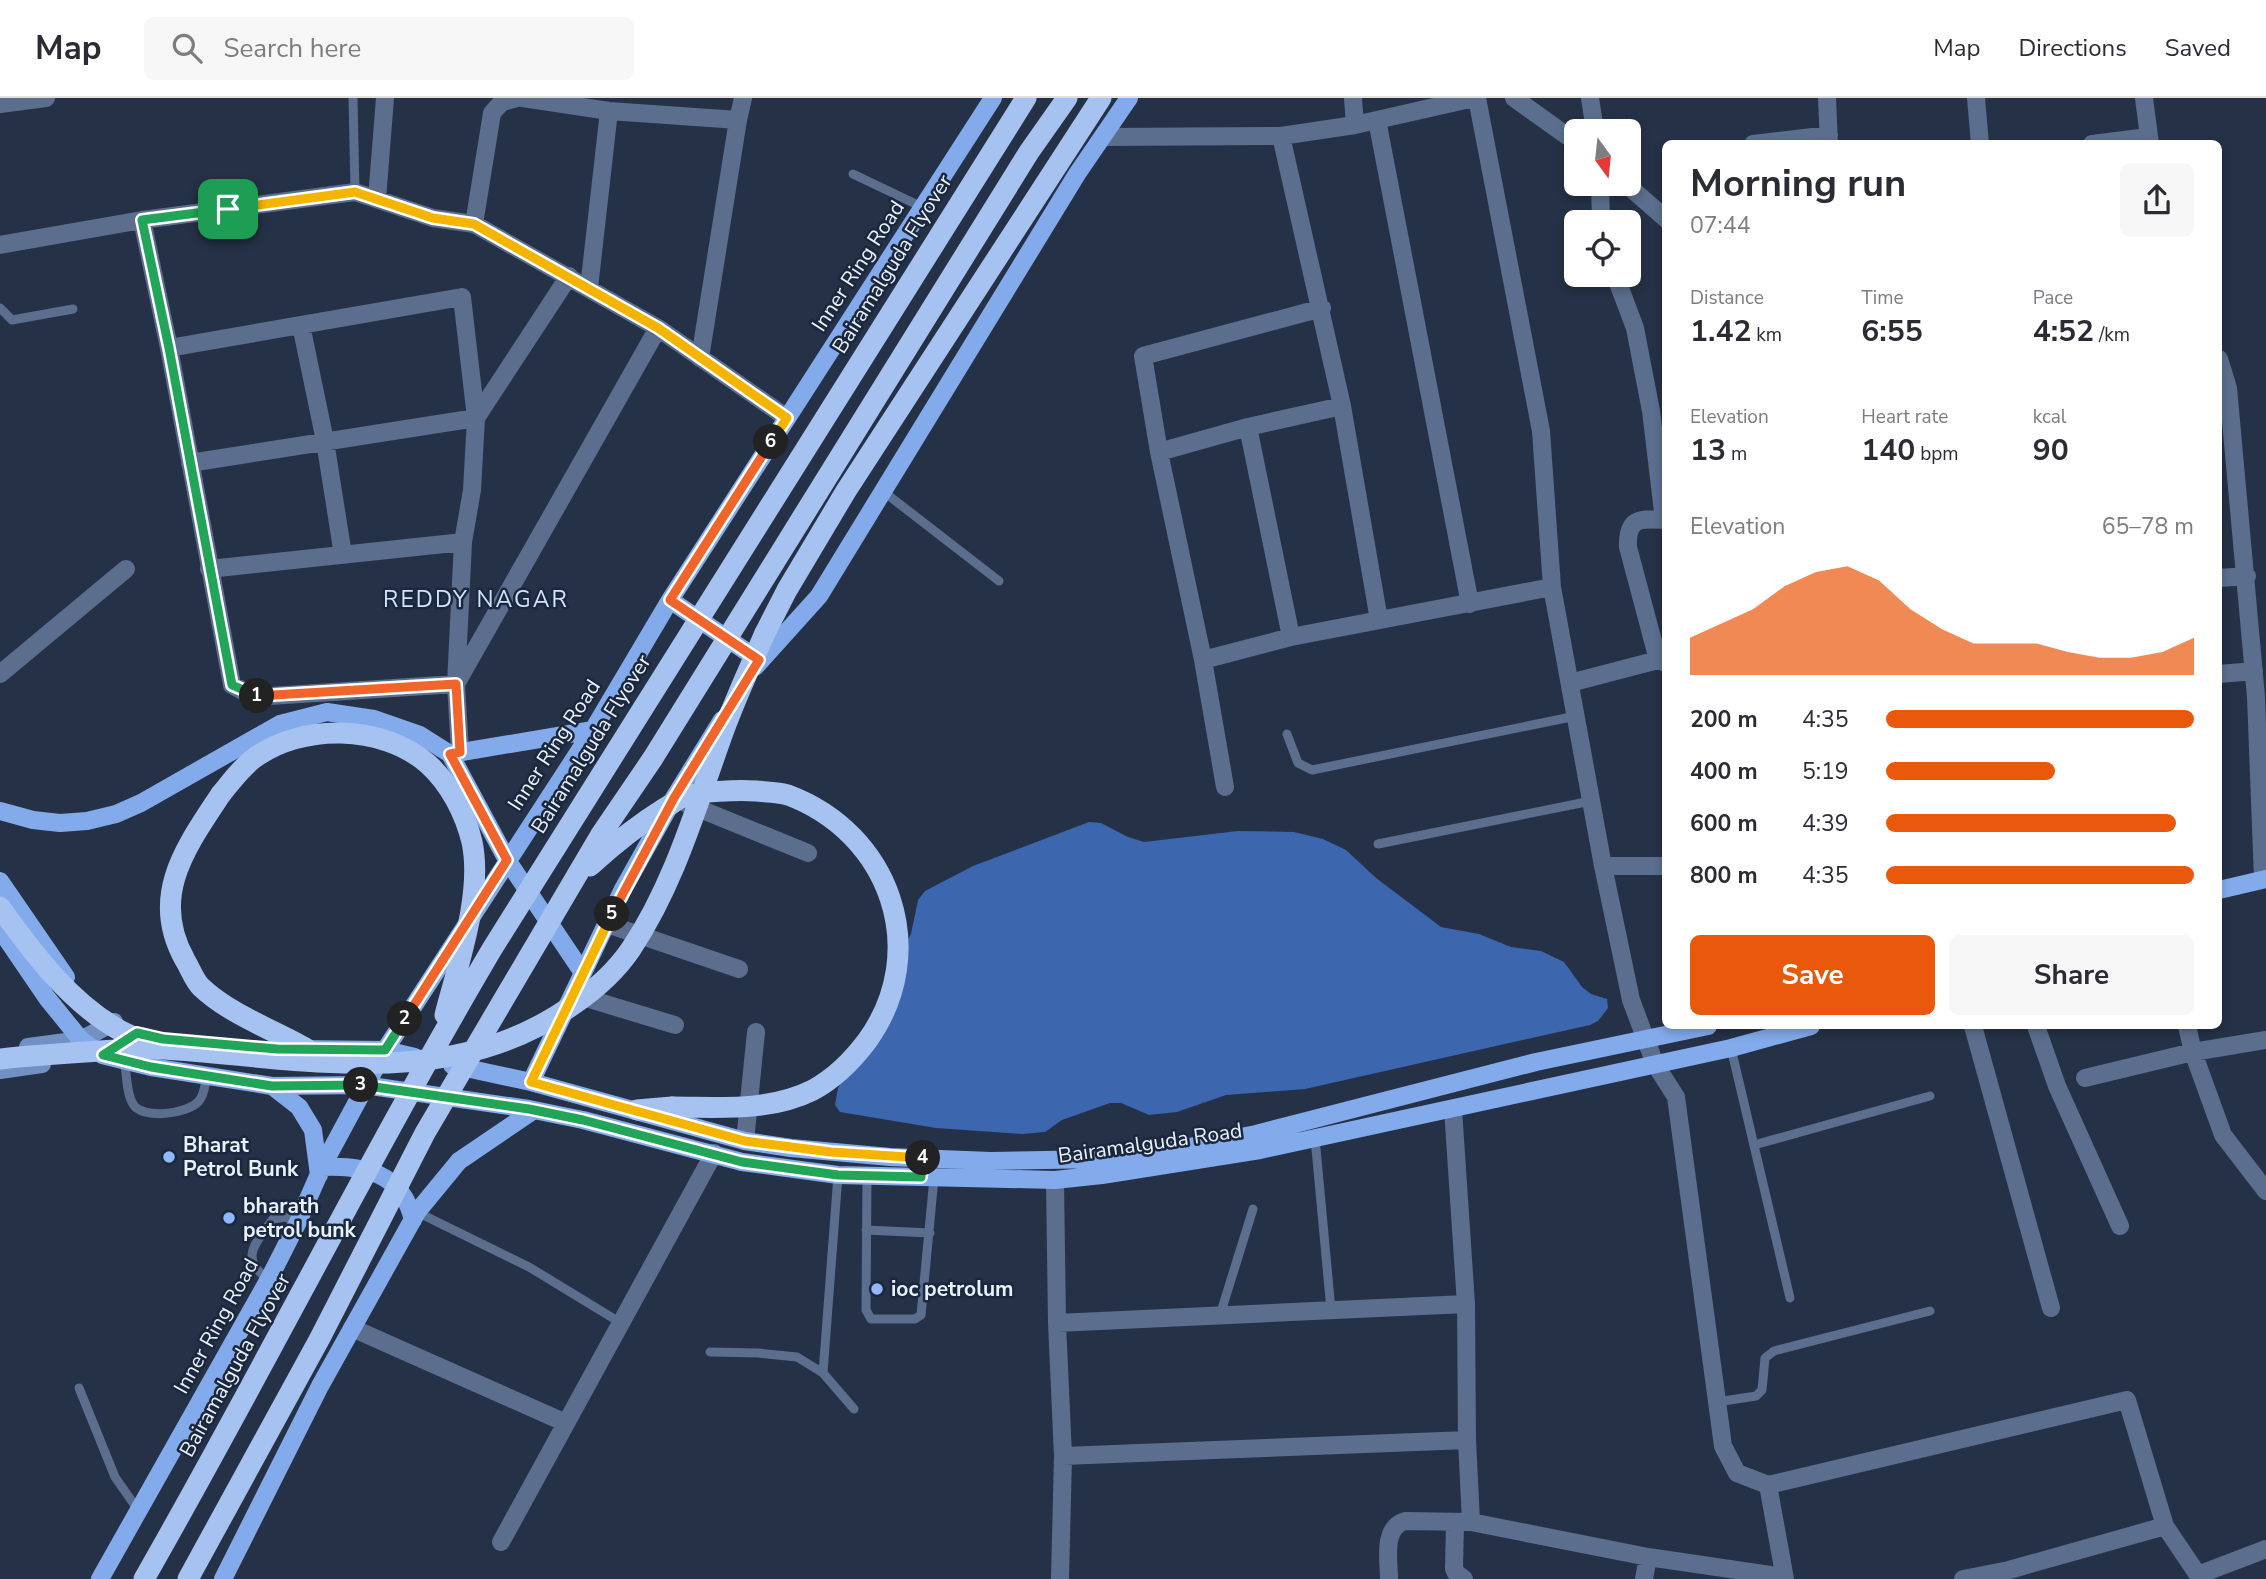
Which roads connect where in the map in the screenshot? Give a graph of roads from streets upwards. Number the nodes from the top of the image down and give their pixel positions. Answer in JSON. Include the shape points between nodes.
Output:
{"nodes":[{"id":1,"x":46,"y":98,"type":"edge"},
{"id":2,"x":517,"y":98,"type":"edge"},
{"id":3,"x":523,"y":98,"type":"edge"},
{"id":4,"x":743,"y":98,"type":"edge"},
{"id":5,"x":993,"y":98,"type":"edge"},
{"id":6,"x":1026,"y":98,"type":"edge"},
{"id":7,"x":1067,"y":98,"type":"edge"},
{"id":8,"x":1101,"y":98,"type":"edge"},
{"id":9,"x":1129,"y":98,"type":"edge"},
{"id":10,"x":1353,"y":98,"type":"edge"},
{"id":11,"x":1475,"y":98,"type":"edge"},
{"id":12,"x":1514,"y":98,"type":"edge"},
{"id":13,"x":1590,"y":98,"type":"edge"},
{"id":14,"x":1827,"y":98,"type":"edge"},
{"id":15,"x":1976,"y":98,"type":"edge"},
{"id":16,"x":2144,"y":98,"type":"edge"},
{"id":17,"x":387,"y":102,"type":"edge"},
{"id":18,"x":0,"y":104,"type":"edge"},
{"id":19,"x":609,"y":111,"type":"junction"},
{"id":20,"x":1593,"y":119,"type":"edge"},
{"id":21,"x":738,"y":120,"type":"junction"},
{"id":22,"x":1377,"y":120,"type":"junction"},
{"id":23,"x":1354,"y":125,"type":"junction"},
{"id":24,"x":1564,"y":134,"type":"edge"},
{"id":25,"x":1281,"y":136,"type":"junction"},
{"id":26,"x":1103,"y":137,"type":"junction"},
{"id":27,"x":1829,"y":139,"type":"edge"},
{"id":28,"x":1980,"y":140,"type":"edge"},
{"id":29,"x":2149,"y":140,"type":"edge"},
{"id":30,"x":1640,"y":196,"type":"edge"},
{"id":31,"x":377,"y":200,"type":"junction"},
{"id":32,"x":1662,"y":216,"type":"edge"},
{"id":33,"x":142,"y":220,"type":"junction"},
{"id":34,"x":474,"y":224,"type":"junction"},
{"id":35,"x":0,"y":245,"type":"edge"},
{"id":36,"x":569,"y":276,"type":"junction"},
{"id":37,"x":1620,"y":287,"type":"edge"},
{"id":38,"x":589,"y":288,"type":"junction"},
{"id":39,"x":1322,"y":308,"type":"junction"},
{"id":40,"x":301,"y":325,"type":"junction"},
{"id":41,"x":658,"y":328,"type":"junction"},
{"id":42,"x":169,"y":348,"type":"junction"},
{"id":43,"x":700,"y":358,"type":"junction"},
{"id":44,"x":2224,"y":389,"type":"edge"},
{"id":45,"x":1342,"y":406,"type":"junction"},
{"id":46,"x":1658,"y":410,"type":"edge"},
{"id":47,"x":476,"y":418,"type":"junction"},
{"id":48,"x":787,"y":418,"type":"junction"},
{"id":49,"x":1248,"y":427,"type":"junction"},
{"id":50,"x":325,"y":441,"type":"junction"},
{"id":51,"x":1159,"y":452,"type":"junction"},
{"id":52,"x":190,"y":463,"type":"junction"},
{"id":53,"x":1662,"y":473,"type":"edge"},
{"id":54,"x":1662,"y":520,"type":"edge"},
{"id":55,"x":463,"y":541,"type":"junction"},
{"id":56,"x":342,"y":555,"type":"junction"},
{"id":57,"x":126,"y":569,"type":"dead end"},
{"id":58,"x":209,"y":569,"type":"junction"},
{"id":59,"x":2246,"y":576,"type":"junction"},
{"id":60,"x":2222,"y":578,"type":"edge"},
{"id":61,"x":1552,"y":587,"type":"junction"},
{"id":62,"x":670,"y":600,"type":"junction"},
{"id":63,"x":1470,"y":604,"type":"junction"},
{"id":64,"x":1379,"y":621,"type":"junction"},
{"id":65,"x":1291,"y":637,"type":"junction"},
{"id":66,"x":759,"y":660,"type":"junction"},
{"id":67,"x":1203,"y":660,"type":"junction"},
{"id":68,"x":1662,"y":661,"type":"edge"},
{"id":69,"x":2254,"y":671,"type":"junction"},
{"id":70,"x":0,"y":674,"type":"edge"},
{"id":71,"x":2222,"y":674,"type":"edge"},
{"id":72,"x":1570,"y":683,"type":"junction"},
{"id":73,"x":456,"y":684,"type":"junction"},
{"id":74,"x":593,"y":730,"type":"junction"},
{"id":75,"x":455,"y":753,"type":"junction"},
{"id":76,"x":1225,"y":787,"type":"dead end"},
{"id":77,"x":674,"y":798,"type":"junction"},
{"id":78,"x":0,"y":811,"type":"edge"},
{"id":79,"x":808,"y":853,"type":"dead end"},
{"id":80,"x":507,"y":860,"type":"junction"},
{"id":81,"x":1603,"y":866,"type":"junction"},
{"id":82,"x":1662,"y":866,"type":"edge"},
{"id":83,"x":575,"y":879,"type":"junction"},
{"id":84,"x":2264,"y":879,"type":"edge"},
{"id":85,"x":0,"y":881,"type":"edge"},
{"id":86,"x":2222,"y":889,"type":"edge"},
{"id":87,"x":0,"y":907,"type":"edge"},
{"id":88,"x":607,"y":924,"type":"junction"},
{"id":89,"x":0,"y":929,"type":"edge"},
{"id":90,"x":739,"y":969,"type":"dead end"},
{"id":91,"x":583,"y":973,"type":"junction"},
{"id":92,"x":573,"y":994,"type":"junction"},
{"id":93,"x":114,"y":1022,"type":"junction"},
{"id":94,"x":675,"y":1025,"type":"dead end"},
{"id":95,"x":1693,"y":1029,"type":"edge"},
{"id":96,"x":1800,"y":1029,"type":"edge"},
{"id":97,"x":1974,"y":1029,"type":"edge"},
{"id":98,"x":2037,"y":1029,"type":"edge"},
{"id":99,"x":2188,"y":1029,"type":"edge"},
{"id":100,"x":756,"y":1032,"type":"dead end"},
{"id":101,"x":137,"y":1033,"type":"junction"},
{"id":102,"x":1644,"y":1039,"type":"junction"},
{"id":103,"x":81,"y":1040,"type":"junction"},
{"id":104,"x":438,"y":1040,"type":"junction"},
{"id":105,"x":2266,"y":1040,"type":"edge"},
{"id":106,"x":161,"y":1048,"type":"junction"},
{"id":107,"x":307,"y":1049,"type":"junction"},
{"id":108,"x":0,"y":1050,"type":"edge"},
{"id":109,"x":385,"y":1050,"type":"junction"},
{"id":110,"x":2193,"y":1052,"type":"junction"},
{"id":111,"x":103,"y":1055,"type":"junction"},
{"id":112,"x":0,"y":1059,"type":"edge"},
{"id":113,"x":1536,"y":1062,"type":"junction"},
{"id":114,"x":1655,"y":1064,"type":"junction"},
{"id":115,"x":0,"y":1070,"type":"edge"},
{"id":116,"x":2085,"y":1078,"type":"dead end"},
{"id":117,"x":531,"y":1082,"type":"junction"},
{"id":118,"x":364,"y":1085,"type":"junction"},
{"id":119,"x":272,"y":1086,"type":"junction"},
{"id":120,"x":1544,"y":1087,"type":"junction"},
{"id":121,"x":1452,"y":1109,"type":"junction"},
{"id":122,"x":534,"y":1110,"type":"junction"},
{"id":123,"x":637,"y":1110,"type":"junction"},
{"id":124,"x":745,"y":1141,"type":"junction"},
{"id":125,"x":714,"y":1153,"type":"junction"},
{"id":126,"x":923,"y":1158,"type":"junction"},
{"id":127,"x":321,"y":1171,"type":"junction"},
{"id":128,"x":927,"y":1177,"type":"junction"},
{"id":129,"x":1055,"y":1180,"type":"junction"},
{"id":130,"x":2266,"y":1191,"type":"edge"},
{"id":131,"x":415,"y":1216,"type":"junction"},
{"id":132,"x":2120,"y":1226,"type":"dead end"},
{"id":133,"x":1466,"y":1304,"type":"junction"},
{"id":134,"x":2051,"y":1308,"type":"dead end"},
{"id":135,"x":1057,"y":1323,"type":"junction"},
{"id":136,"x":352,"y":1328,"type":"junction"},
{"id":137,"x":566,"y":1423,"type":"junction"},
{"id":138,"x":1467,"y":1440,"type":"junction"},
{"id":139,"x":1063,"y":1456,"type":"junction"},
{"id":140,"x":1768,"y":1485,"type":"junction"},
{"id":141,"x":1463,"y":1522,"type":"junction"},
{"id":142,"x":2165,"y":1526,"type":"junction"},
{"id":143,"x":501,"y":1542,"type":"dead end"},
{"id":144,"x":2266,"y":1549,"type":"edge"},
{"id":145,"x":1648,"y":1557,"type":"junction"},
{"id":146,"x":2009,"y":1574,"type":"edge"},
{"id":147,"x":2198,"y":1577,"type":"edge"},
{"id":148,"x":1785,"y":1578,"type":"edge"},
{"id":149,"x":100,"y":1579,"type":"edge"},
{"id":150,"x":144,"y":1579,"type":"edge"},
{"id":151,"x":188,"y":1579,"type":"edge"},
{"id":152,"x":223,"y":1579,"type":"edge"},
{"id":153,"x":1060,"y":1579,"type":"edge"},
{"id":154,"x":1389,"y":1579,"type":"edge"},
{"id":155,"x":1464,"y":1579,"type":"edge"},
{"id":156,"x":1644,"y":1579,"type":"edge"},
{"id":157,"x":1963,"y":1579,"type":"edge"}],
"edges":[{"from":1,"to":18,"type":"street"},
{"from":2,"to":34,"type":"street","via":[[502,102],[492,113]]},
{"from":3,"to":19,"type":"street"},
{"from":4,"to":21,"type":"street"},
{"from":5,"to":48,"type":"main road","name":"Inner Ring Road"},
{"from":6,"to":104,"type":"highway","name":"Bairamalguda Flyover","bridge":true},
{"from":7,"to":83,"type":"highway","bridge":true},
{"from":8,"to":106,"type":"highway","bridge":true,"via":[[846,491],[787,590],[742,685],[657,905],[630,951],[598,988],[554,1019],[512,1040],[462,1056],[366,1063]]},
{"from":9,"to":26,"type":"main road"},
{"from":10,"to":23,"type":"street"},
{"from":11,"to":22,"type":"street"},
{"from":11,"to":61,"type":"street","via":[[1541,431]]},
{"from":12,"to":24,"type":"street"},
{"from":13,"to":20,"type":"street"},
{"from":14,"to":27,"type":"street"},
{"from":15,"to":28,"type":"street"},
{"from":16,"to":29,"type":"street"},
{"from":17,"to":31,"type":"street"},
{"from":19,"to":21,"type":"street"},
{"from":19,"to":38,"type":"street"},
{"from":21,"to":43,"type":"street"},
{"from":22,"to":23,"type":"street"},
{"from":22,"to":63,"type":"street"},
{"from":23,"to":25,"type":"street"},
{"from":25,"to":26,"type":"street"},
{"from":25,"to":39,"type":"street"},
{"from":26,"to":66,"type":"main road","via":[[819,596]]},
{"from":30,"to":32,"type":"street"},
{"from":31,"to":33,"type":"street","via":[[355,192]]},
{"from":31,"to":34,"type":"street","via":[[433,218]]},
{"from":33,"to":35,"type":"street"},
{"from":33,"to":42,"type":"street"},
{"from":34,"to":36,"type":"street"},
{"from":36,"to":38,"type":"street"},
{"from":36,"to":47,"type":"street"},
{"from":37,"to":46,"type":"street"},
{"from":38,"to":41,"type":"street"},
{"from":39,"to":45,"type":"street"},
{"from":39,"to":51,"type":"street","via":[[1143,356]]},
{"from":40,"to":42,"type":"street"},
{"from":40,"to":47,"type":"street","via":[[461,297]]},
{"from":40,"to":50,"type":"street"},
{"from":41,"to":43,"type":"street"},
{"from":41,"to":73,"type":"street"},
{"from":42,"to":52,"type":"street"},
{"from":43,"to":48,"type":"street"},
{"from":44,"to":59,"type":"street"},
{"from":45,"to":49,"type":"street"},
{"from":45,"to":64,"type":"street"},
{"from":46,"to":53,"type":"street"},
{"from":47,"to":50,"type":"street"},
{"from":47,"to":55,"type":"street","via":[[472,490]]},
{"from":48,"to":62,"type":"main road","name":"Inner Ring Road"},
{"from":49,"to":51,"type":"street"},
{"from":49,"to":65,"type":"street"},
{"from":50,"to":52,"type":"street"},
{"from":50,"to":56,"type":"street"},
{"from":51,"to":67,"type":"street"},
{"from":52,"to":58,"type":"street"},
{"from":54,"to":68,"type":"street","via":[[1632,524],[1628,547]]},
{"from":55,"to":56,"type":"street"},
{"from":55,"to":73,"type":"street"},
{"from":56,"to":58,"type":"street"},
{"from":57,"to":70,"type":"street"},
{"from":58,"to":73,"type":"street","via":[[232,685],[254,696]]},
{"from":59,"to":60,"type":"street"},
{"from":59,"to":69,"type":"street"},
{"from":61,"to":63,"type":"street"},
{"from":61,"to":72,"type":"street"},
{"from":62,"to":66,"type":"main road"},
{"from":62,"to":74,"type":"main road","name":"Inner Ring Road"},
{"from":63,"to":64,"type":"street"},
{"from":64,"to":65,"type":"street"},
{"from":65,"to":67,"type":"street"},
{"from":66,"to":77,"type":"main road"},
{"from":67,"to":76,"type":"street"},
{"from":68,"to":72,"type":"street"},
{"from":69,"to":71,"type":"street"},
{"from":69,"to":84,"type":"street"},
{"from":72,"to":81,"type":"street"},
{"from":73,"to":75,"type":"street"},
{"from":74,"to":75,"type":"main road"},
{"from":74,"to":80,"type":"main road","name":"Inner Ring Road"},
{"from":75,"to":78,"type":"main road","via":[[374,719],[327,712],[280,723],[116,814],[60,822]]},
{"from":75,"to":80,"type":"main road"},
{"from":77,"to":79,"type":"street"},
{"from":77,"to":88,"type":"main road"},
{"from":80,"to":91,"type":"main road"},
{"from":80,"to":109,"type":"main road","name":"Inner Ring Road"},
{"from":81,"to":82,"type":"street"},
{"from":81,"to":102,"type":"street","via":[[1631,1000]]},
{"from":83,"to":123,"type":"highway","bridge":true,"via":[[633,827],[683,797],[738,790],[785,794],[829,815],[863,847],[888,888],[898,934],[895,981],[878,1025],[850,1064],[812,1090],[768,1105]]},
{"from":83,"to":151,"type":"highway","bridge":true,"via":[[425,1133]]},
{"from":84,"to":86,"type":"main road"},
{"from":85,"to":93,"type":"main road","name":"Bairamalguda Road","via":[[65,976]]},
{"from":87,"to":106,"type":"highway","bridge":true,"via":[[51,973],[87,1006],[121,1030]]},
{"from":88,"to":90,"type":"street"},
{"from":88,"to":91,"type":"main road"},
{"from":89,"to":103,"type":"main road"},
{"from":91,"to":92,"type":"main road"},
{"from":92,"to":94,"type":"street"},
{"from":92,"to":117,"type":"main road"},
{"from":93,"to":101,"type":"main road","name":"Bairamalguda Road"},
{"from":93,"to":103,"type":"main road"},
{"from":95,"to":102,"type":"main road","name":"Bairamalguda Road"},
{"from":96,"to":114,"type":"main road","name":"Bairamalguda Road"},
{"from":97,"to":134,"type":"street"},
{"from":98,"to":132,"type":"street","via":[[2057,1086]]},
{"from":99,"to":110,"type":"street"},
{"from":100,"to":124,"type":"street"},
{"from":101,"to":107,"type":"main road","name":"Bairamalguda Road","via":[[163,1039]]},
{"from":101,"to":111,"type":"main road"},
{"from":102,"to":113,"type":"main road","name":"Bairamalguda Road"},
{"from":102,"to":114,"type":"street"},
{"from":103,"to":108,"type":"main road"},
{"from":103,"to":111,"type":"main road"},
{"from":104,"to":107,"type":"highway","bridge":true,"via":[[470,911],[474,873],[466,822],[442,779],[406,750],[352,734],[317,734],[294,738],[253,759],[235,776],[186,846],[170,885],[176,944],[200,986],[246,1018]]},
{"from":104,"to":150,"type":"highway","name":"Bairamalguda Flyover","bridge":true},
{"from":105,"to":110,"type":"street"},
{"from":106,"to":112,"type":"highway","bridge":true},
{"from":107,"to":109,"type":"main road","name":"Bairamalguda Road"},
{"from":109,"to":117,"type":"main road","name":"Bairamalguda Road"},
{"from":109,"to":118,"type":"main road","name":"Inner Ring Road"},
{"from":110,"to":116,"type":"street"},
{"from":110,"to":130,"type":"street","via":[[2223,1135]]},
{"from":111,"to":115,"type":"main road"},
{"from":111,"to":119,"type":"main road","name":"Bairamalguda Road"},
{"from":113,"to":120,"type":"main road"},
{"from":113,"to":126,"type":"main road","name":"Bairamalguda Road","via":[[1158,1153],[1103,1159]]},
{"from":114,"to":120,"type":"main road","name":"Bairamalguda Road"},
{"from":114,"to":140,"type":"street","via":[[1676,1097],[1723,1446],[1737,1473]]},
{"from":117,"to":123,"type":"main road","name":"Bairamalguda Road"},
{"from":118,"to":119,"type":"main road","name":"Bairamalguda Road"},
{"from":118,"to":122,"type":"main road","name":"Bairamalguda Road"},
{"from":118,"to":127,"type":"main road","name":"Inner Ring Road"},
{"from":119,"to":127,"type":"main road","via":[[299,1107],[313,1130]]},
{"from":120,"to":121,"type":"main road","name":"Bairamalguda Road"},
{"from":121,"to":129,"type":"main road","name":"Bairamalguda Road","via":[[1220,1156]]},
{"from":121,"to":133,"type":"street"},
{"from":122,"to":125,"type":"main road","name":"Bairamalguda Road"},
{"from":122,"to":131,"type":"main road","via":[[459,1161]]},
{"from":123,"to":124,"type":"main road","name":"Bairamalguda Road"},
{"from":124,"to":126,"type":"main road","name":"Bairamalguda Road"},
{"from":125,"to":128,"type":"main road","name":"Bairamalguda Road","via":[[742,1162],[838,1175]]},
{"from":125,"to":137,"type":"street"},
{"from":126,"to":128,"type":"main road"},
{"from":127,"to":131,"type":"main road","via":[[355,1167],[390,1181],[403,1193]]},
{"from":127,"to":149,"type":"main road","name":"Inner Ring Road","via":[[269,1279]]},
{"from":128,"to":129,"type":"main road","name":"Bairamalguda Road"},
{"from":129,"to":135,"type":"street"},
{"from":131,"to":136,"type":"main road"},
{"from":133,"to":135,"type":"street"},
{"from":133,"to":138,"type":"street"},
{"from":135,"to":139,"type":"street"},
{"from":136,"to":137,"type":"street"},
{"from":136,"to":152,"type":"main road"},
{"from":137,"to":143,"type":"street"},
{"from":138,"to":139,"type":"street"},
{"from":138,"to":141,"type":"street"},
{"from":139,"to":153,"type":"street"},
{"from":140,"to":142,"type":"street","via":[[2127,1400]]},
{"from":140,"to":148,"type":"street"},
{"from":141,"to":145,"type":"street"},
{"from":141,"to":154,"type":"street","via":[[1397,1523],[1389,1536]]},
{"from":141,"to":155,"type":"street","via":[[1454,1569]]},
{"from":142,"to":146,"type":"street"},
{"from":142,"to":147,"type":"street"},
{"from":144,"to":147,"type":"street"},
{"from":145,"to":148,"type":"street"},
{"from":145,"to":156,"type":"street"},
{"from":146,"to":157,"type":"street"}]}
